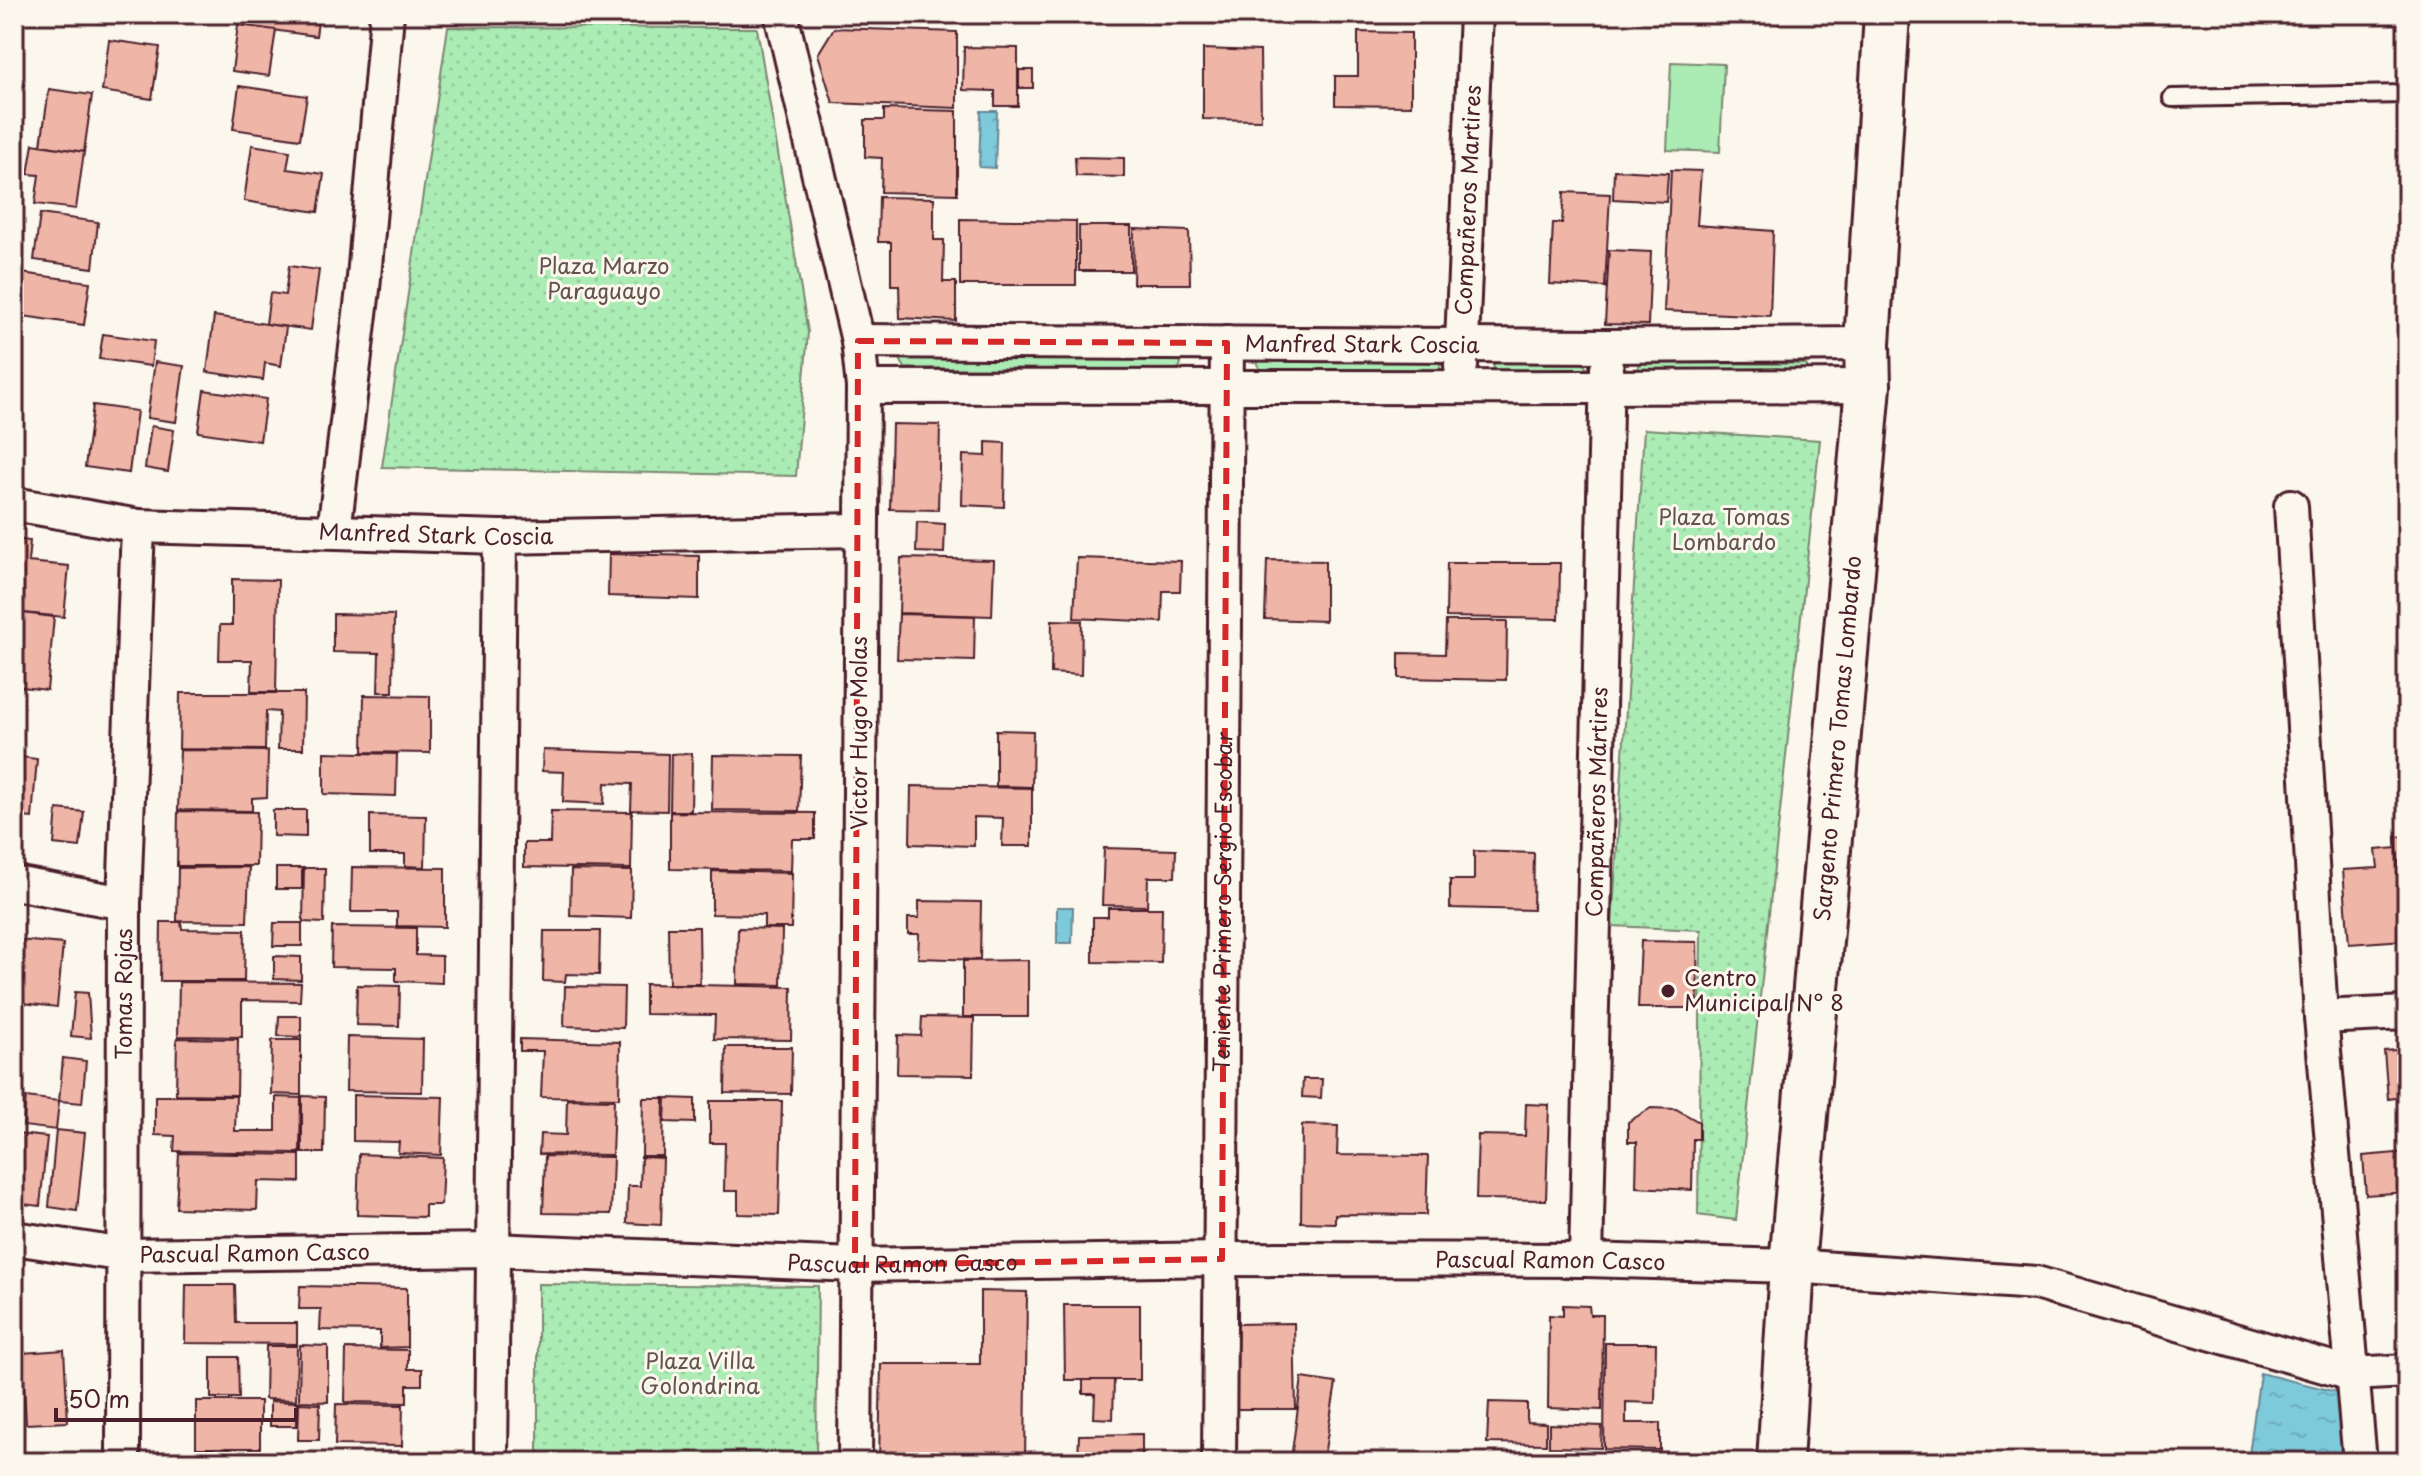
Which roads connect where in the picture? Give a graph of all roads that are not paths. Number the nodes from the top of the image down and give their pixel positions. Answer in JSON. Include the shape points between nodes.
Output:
{"nodes":[{"id":1,"x":387,"y":14,"type":"edge"},
{"id":2,"x":781,"y":14,"type":"edge"},
{"id":3,"x":1476,"y":14,"type":"edge"},
{"id":4,"x":1887,"y":14,"type":"edge"},
{"id":5,"x":2407,"y":94,"type":"edge"},
{"id":6,"x":2172,"y":98,"type":"dead end"},
{"id":7,"x":858,"y":341,"type":"junction"},
{"id":8,"x":1227,"y":343,"type":"junction"},
{"id":9,"x":1461,"y":345,"type":"junction"},
{"id":10,"x":1608,"y":346,"type":"junction"},
{"id":11,"x":1867,"y":365,"type":"junction"},
{"id":12,"x":1228,"y":386,"type":"junction"},
{"id":13,"x":863,"y":387,"type":"junction"},
{"id":14,"x":1462,"y":387,"type":"junction"},
{"id":15,"x":1607,"y":389,"type":"junction"},
{"id":16,"x":14,"y":504,"type":"edge"},
{"id":17,"x":2291,"y":506,"type":"dead end"},
{"id":18,"x":138,"y":526,"type":"junction"},
{"id":19,"x":860,"y":530,"type":"junction"},
{"id":20,"x":334,"y":531,"type":"junction"},
{"id":21,"x":500,"y":537,"type":"junction"},
{"id":22,"x":14,"y":883,"type":"edge"},
{"id":23,"x":124,"y":903,"type":"junction"},
{"id":24,"x":2407,"y":1013,"type":"edge"},
{"id":25,"x":2321,"y":1017,"type":"junction"},
{"id":26,"x":14,"y":1238,"type":"edge"},
{"id":27,"x":493,"y":1250,"type":"junction"},
{"id":28,"x":125,"y":1255,"type":"junction"},
{"id":29,"x":1222,"y":1259,"type":"junction"},
{"id":30,"x":1586,"y":1260,"type":"junction"},
{"id":31,"x":855,"y":1265,"type":"junction"},
{"id":32,"x":1792,"y":1266,"type":"junction"},
{"id":33,"x":2407,"y":1371,"type":"edge"},
{"id":34,"x":2352,"y":1374,"type":"junction"},
{"id":35,"x":123,"y":1462,"type":"edge"},
{"id":36,"x":491,"y":1462,"type":"edge"},
{"id":37,"x":855,"y":1462,"type":"edge"},
{"id":38,"x":1219,"y":1462,"type":"edge"},
{"id":39,"x":1780,"y":1462,"type":"edge"},
{"id":40,"x":2360,"y":1462,"type":"edge"}],
"edges":[{"from":1,"to":20,"type":"street","via":[[363,289]]},
{"from":2,"to":7,"type":"street","name":"Victor Hugo Molas"},
{"from":3,"to":9,"type":"street","name":"Compañeros Martires"},
{"from":4,"to":11,"type":"street","name":"Sargento Primero Tomas Lombardo"},
{"from":5,"to":6,"type":"lane"},
{"from":7,"to":8,"type":"street","name":"Manfred Stark Coscia"},
{"from":7,"to":13,"type":"street","name":"Victor Hugo Molas"},
{"from":8,"to":9,"type":"street","name":"Manfred Stark Coscia"},
{"from":8,"to":12,"type":"street","name":"Teniente Primero Sergio Escobar"},
{"from":9,"to":10,"type":"street","name":"Manfred Stark Coscia"},
{"from":9,"to":14,"type":"street","name":"Compañeros Martires"},
{"from":10,"to":11,"type":"street","name":"Manfred Stark Coscia"},
{"from":10,"to":15,"type":"street","name":"Compañeros Mártires"},
{"from":11,"to":15,"type":"street","name":"Manfred Stark Coscia"},
{"from":11,"to":32,"type":"street","name":"Sargento Primero Tomas Lombardo"},
{"from":12,"to":13,"type":"street","name":"Manfred Stark Coscia"},
{"from":12,"to":14,"type":"street","name":"Manfred Stark Coscia"},
{"from":12,"to":29,"type":"street","name":"Teniente Primero Sergio Escobar"},
{"from":13,"to":19,"type":"street","name":"Victor Hugo Molas"},
{"from":14,"to":15,"type":"street","name":"Manfred Stark Coscia"},
{"from":15,"to":30,"type":"street","name":"Compañeros Mártires"},
{"from":16,"to":18,"type":"street","name":"Manfred Stark Coscia"},
{"from":17,"to":25,"type":"street"},
{"from":18,"to":20,"type":"street","name":"Manfred Stark Coscia"},
{"from":18,"to":23,"type":"street","name":"Tomas Rojas"},
{"from":19,"to":21,"type":"street","name":"Manfred Stark Coscia"},
{"from":19,"to":31,"type":"street","name":"Victor Hugo Molas"},
{"from":20,"to":21,"type":"street","name":"Manfred Stark Coscia"},
{"from":21,"to":27,"type":"street"},
{"from":22,"to":23,"type":"street"},
{"from":23,"to":28,"type":"street","name":"Tomas Rojas"},
{"from":24,"to":25,"type":"street"},
{"from":25,"to":34,"type":"street"},
{"from":26,"to":28,"type":"street","name":"Pascual Ramon Casco"},
{"from":27,"to":28,"type":"street","name":"Pascual Ramon Casco"},
{"from":27,"to":31,"type":"street","name":"Pascual Ramon Casco"},
{"from":27,"to":36,"type":"street"},
{"from":28,"to":35,"type":"street","name":"Tomas Rojas"},
{"from":29,"to":30,"type":"street","name":"Pascual Ramon Casco"},
{"from":29,"to":31,"type":"street","name":"Pascual Ramon Casco"},
{"from":29,"to":38,"type":"street","name":"Teniente Primero Sergio Escobar"},
{"from":30,"to":32,"type":"street","name":"Pascual Ramon Casco"},
{"from":31,"to":37,"type":"street","name":"Victor Hugo Molas"},
{"from":32,"to":34,"type":"street","name":"Pascual Ramon Casco","via":[[2036,1283]]},
{"from":32,"to":39,"type":"street","name":"Sargento Primero Tomas Lombardo"},
{"from":33,"to":34,"type":"street","name":"Pascual Ramon Casco"},
{"from":34,"to":40,"type":"street"}]}
